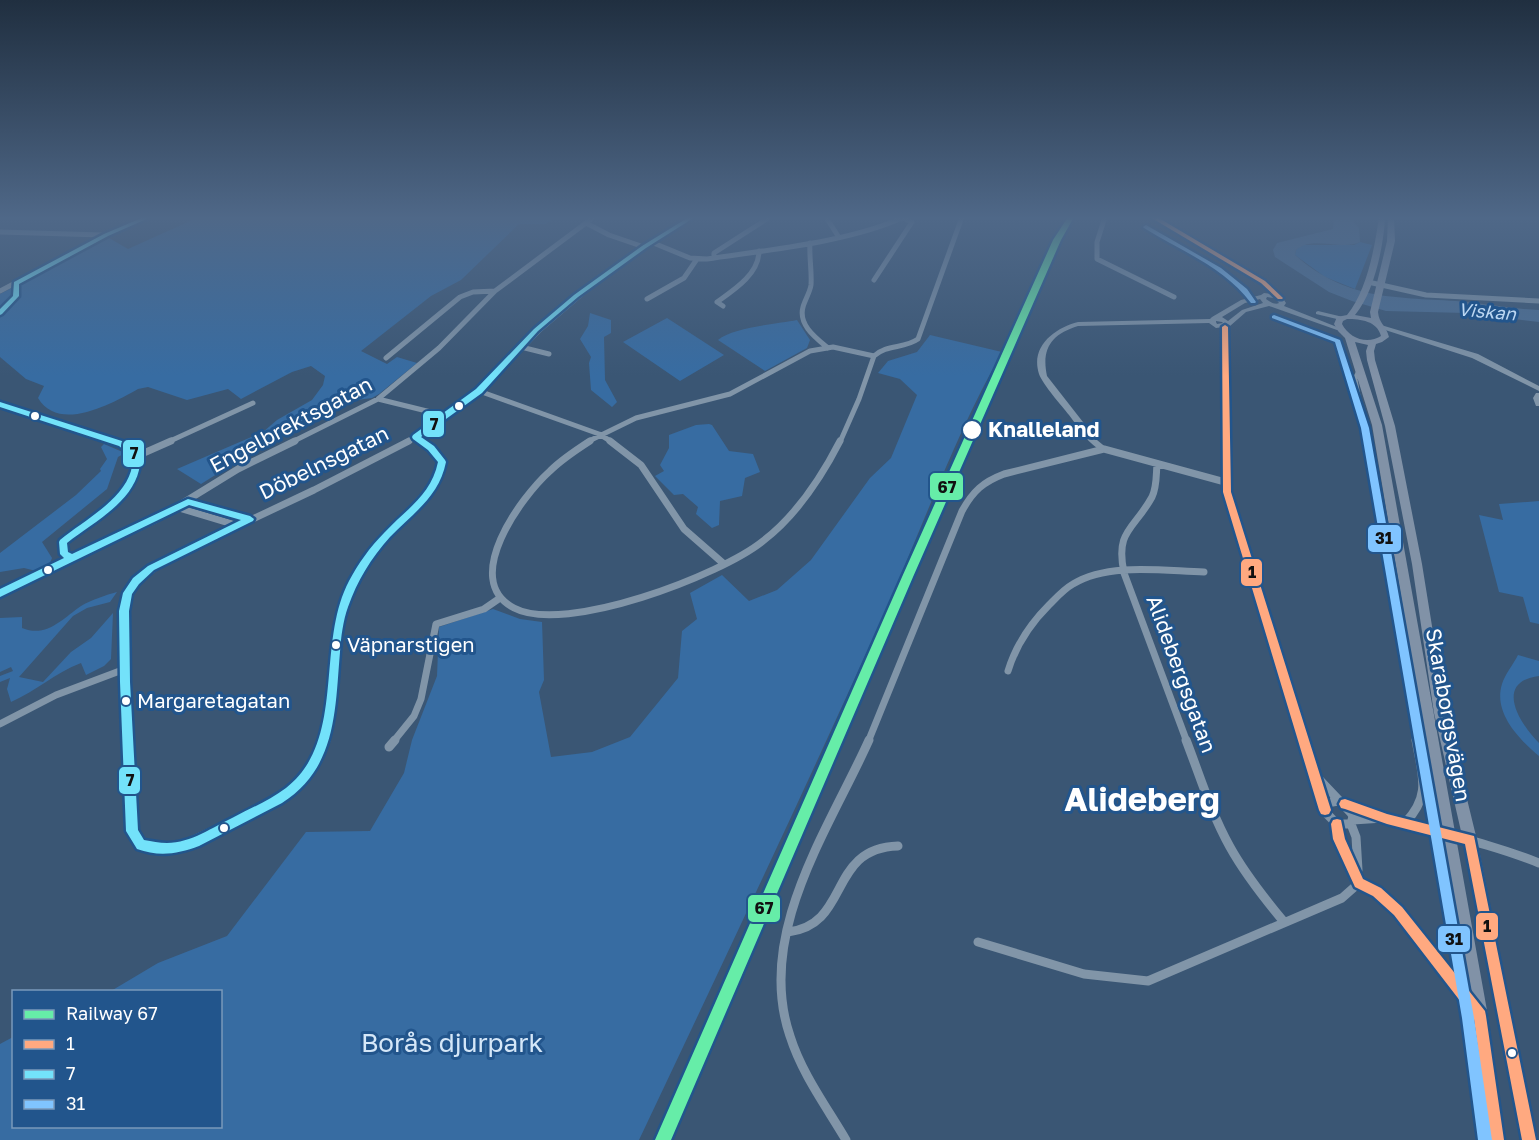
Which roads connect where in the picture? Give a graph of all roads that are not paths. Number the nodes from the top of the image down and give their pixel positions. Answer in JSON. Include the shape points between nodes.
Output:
{"nodes":[{"id":1,"x":39,"y":270,"type":"edge"},
{"id":2,"x":523,"y":270,"type":"edge"},
{"id":3,"x":613,"y":270,"type":"edge"},
{"id":4,"x":691,"y":270,"type":"edge"},
{"id":5,"x":752,"y":270,"type":"edge"},
{"id":6,"x":809,"y":270,"type":"edge"},
{"id":7,"x":880,"y":270,"type":"edge"},
{"id":8,"x":945,"y":270,"type":"edge"},
{"id":9,"x":1119,"y":270,"type":"edge"},
{"id":10,"x":1240,"y":270,"type":"edge"},
{"id":11,"x":1242,"y":270,"type":"edge"},
{"id":12,"x":1371,"y":270,"type":"edge"},
{"id":13,"x":1384,"y":270,"type":"edge"},
{"id":14,"x":874,"y":280,"type":"dead end"},
{"id":15,"x":1366,"y":286,"type":"junction"},
{"id":16,"x":1379,"y":290,"type":"junction"},
{"id":17,"x":0,"y":291,"type":"edge"},
{"id":18,"x":495,"y":291,"type":"junction"},
{"id":19,"x":1262,"y":296,"type":"junction"},
{"id":20,"x":1173,"y":297,"type":"dead end"},
{"id":21,"x":647,"y":299,"type":"dead end"},
{"id":22,"x":1280,"y":301,"type":"junction"},
{"id":23,"x":1539,"y":301,"type":"edge"},
{"id":24,"x":1268,"y":304,"type":"junction"},
{"id":25,"x":723,"y":306,"type":"dead end"},
{"id":26,"x":1346,"y":317,"type":"junction"},
{"id":27,"x":1214,"y":320,"type":"junction"},
{"id":28,"x":1378,"y":325,"type":"junction"},
{"id":29,"x":1227,"y":326,"type":"junction"},
{"id":30,"x":1339,"y":328,"type":"junction"},
{"id":31,"x":1349,"y":337,"type":"junction"},
{"id":32,"x":1385,"y":337,"type":"junction"},
{"id":33,"x":1373,"y":342,"type":"junction"},
{"id":34,"x":521,"y":347,"type":"junction"},
{"id":35,"x":828,"y":348,"type":"junction"},
{"id":36,"x":549,"y":354,"type":"dead end"},
{"id":37,"x":874,"y":356,"type":"junction"},
{"id":38,"x":386,"y":358,"type":"dead end"},
{"id":39,"x":1359,"y":371,"type":"junction"},
{"id":40,"x":493,"y":377,"type":"joint"},
{"id":41,"x":1227,"y":379,"type":"dead end"},
{"id":42,"x":1539,"y":390,"type":"edge"},
{"id":43,"x":479,"y":391,"type":"junction"},
{"id":44,"x":1539,"y":396,"type":"edge"},
{"id":45,"x":378,"y":399,"type":"junction"},
{"id":46,"x":253,"y":403,"type":"dead end"},
{"id":47,"x":0,"y":404,"type":"edge"},
{"id":48,"x":1539,"y":404,"type":"edge"},
{"id":49,"x":447,"y":416,"type":"junction"},
{"id":50,"x":599,"y":434,"type":"junction"},
{"id":51,"x":416,"y":437,"type":"junction"},
{"id":52,"x":1104,"y":449,"type":"junction"},
{"id":53,"x":137,"y":456,"type":"junction"},
{"id":54,"x":1157,"y":464,"type":"junction"},
{"id":55,"x":188,"y":502,"type":"junction"},
{"id":56,"x":179,"y":508,"type":"junction"},
{"id":57,"x":250,"y":519,"type":"junction"},
{"id":58,"x":239,"y":526,"type":"junction"},
{"id":59,"x":72,"y":559,"type":"junction"},
{"id":60,"x":724,"y":564,"type":"junction"},
{"id":61,"x":1204,"y":572,"type":"dead end"},
{"id":62,"x":1124,"y":573,"type":"junction"},
{"id":63,"x":0,"y":593,"type":"edge"},
{"id":64,"x":500,"y":598,"type":"junction"},
{"id":65,"x":125,"y":669,"type":"junction"},
{"id":66,"x":1008,"y":671,"type":"dead end"},
{"id":67,"x":0,"y":724,"type":"edge"},
{"id":68,"x":389,"y":747,"type":"dead end"},
{"id":69,"x":1315,"y":775,"type":"junction"},
{"id":70,"x":1341,"y":803,"type":"junction"},
{"id":71,"x":1325,"y":810,"type":"junction"},
{"id":72,"x":1387,"y":819,"type":"junction"},
{"id":73,"x":1352,"y":822,"type":"junction"},
{"id":74,"x":1406,"y":823,"type":"junction"},
{"id":75,"x":1337,"y":824,"type":"junction"},
{"id":76,"x":1447,"y":834,"type":"junction"},
{"id":77,"x":1470,"y":840,"type":"junction"},
{"id":78,"x":898,"y":846,"type":"dead end"},
{"id":79,"x":1539,"y":863,"type":"edge"},
{"id":80,"x":1358,"y":873,"type":"junction"},
{"id":81,"x":1284,"y":922,"type":"junction"},
{"id":82,"x":788,"y":932,"type":"junction"},
{"id":83,"x":978,"y":942,"type":"dead end"},
{"id":84,"x":846,"y":1140,"type":"edge"},
{"id":85,"x":1497,"y":1140,"type":"edge"},
{"id":86,"x":1529,"y":1140,"type":"edge"}],
"edges":[{"from":1,"to":17,"type":"street"},
{"from":2,"to":18,"type":"street","name":"Engelbrektsgatan"},
{"from":3,"to":34,"type":"street","name":"Döbelnsgatan","via":[[554,314]]},
{"from":4,"to":21,"type":"street"},
{"from":5,"to":25,"type":"street","via":[[717,302]]},
{"from":6,"to":35,"type":"street","via":[[811,286],[802,318]]},
{"from":7,"to":14,"type":"street"},
{"from":8,"to":37,"type":"street","via":[[918,339],[909,345],[880,349]]},
{"from":9,"to":20,"type":"street"},
{"from":10,"to":19,"type":"street","via":[[1257,284]]},
{"from":11,"to":22,"type":"street","via":[[1263,282]]},
{"from":12,"to":15,"type":"main road"},
{"from":13,"to":16,"type":"main road"},
{"from":15,"to":16,"type":"street"},
{"from":15,"to":26,"type":"main road","via":[[1357,308]]},
{"from":16,"to":23,"type":"street"},
{"from":16,"to":28,"type":"main road","via":[[1374,312]]},
{"from":18,"to":38,"type":"street","via":[[459,297]]},
{"from":18,"to":45,"type":"street","name":"Engelbrektsgatan","via":[[439,348]]},
{"from":19,"to":22,"type":"street","via":[[1270,294]]},
{"from":19,"to":24,"type":"street"},
{"from":19,"to":27,"type":"street","via":[[1243,301]]},
{"from":22,"to":24,"type":"street"},
{"from":22,"to":26,"type":"street","via":[[1323,315]]},
{"from":22,"to":30,"type":"street"},
{"from":24,"to":29,"type":"street","via":[[1244,311]]},
{"from":26,"to":28,"type":"main road"},
{"from":26,"to":30,"type":"main road","via":[[1338,323]]},
{"from":27,"to":29,"type":"street","via":[[1216,326]]},
{"from":27,"to":52,"type":"street","via":[[1078,324],[1050,337],[1042,353],[1043,376],[1094,442]]},
{"from":28,"to":32,"type":"main road"},
{"from":28,"to":42,"type":"street","via":[[1475,356]]},
{"from":29,"to":41,"type":"street"},
{"from":30,"to":31,"type":"main road"},
{"from":31,"to":33,"type":"main road"},
{"from":31,"to":39,"type":"main road","name":"Skaraborgsvägen"},
{"from":32,"to":33,"type":"main road"},
{"from":32,"to":44,"type":"street","via":[[1414,339],[1471,358]]},
{"from":33,"to":77,"type":"main road","name":"Skaraborgsvägen","via":[[1371,360],[1390,426],[1440,713]]},
{"from":34,"to":36,"type":"street"},
{"from":34,"to":40,"type":"street","name":"Döbelnsgatan"},
{"from":35,"to":37,"type":"street"},
{"from":35,"to":50,"type":"street","via":[[812,350],[732,393],[644,415]]},
{"from":37,"to":60,"type":"street","via":[[836,447],[804,501],[760,543]]},
{"from":39,"to":74,"type":"street","via":[[1355,379],[1422,773],[1421,809]]},
{"from":39,"to":76,"type":"main road","name":"Skaraborgsvägen","via":[[1377,425]]},
{"from":40,"to":43,"type":"street","name":"Döbelnsgatan"},
{"from":43,"to":49,"type":"street","name":"Döbelnsgatan"},
{"from":43,"to":50,"type":"street"},
{"from":44,"to":48,"type":"street"},
{"from":45,"to":49,"type":"street"},
{"from":45,"to":55,"type":"street","name":"Engelbrektsgatan","via":[[238,469]]},
{"from":46,"to":53,"type":"street"},
{"from":47,"to":53,"type":"street","via":[[122,444]]},
{"from":49,"to":51,"type":"street","name":"Döbelnsgatan"},
{"from":50,"to":60,"type":"street","via":[[641,465],[684,529]]},
{"from":50,"to":64,"type":"street","via":[[545,476],[510,521],[492,573],[494,591]]},
{"from":51,"to":57,"type":"street","name":"Döbelnsgatan"},
{"from":51,"to":65,"type":"street","name":"Döbelnsgatan","via":[[442,462],[440,478],[381,541],[347,593],[338,629],[324,752],[290,792],[193,842],[169,849],[141,845],[132,831]]},
{"from":52,"to":54,"type":"street"},
{"from":52,"to":82,"type":"street","via":[[1086,457],[988,479],[972,492],[879,719],[807,872]]},
{"from":53,"to":59,"type":"street","via":[[138,468],[129,486],[63,542],[64,554]]},
{"from":54,"to":62,"type":"street","name":"Alidebergsgatan","via":[[1154,495],[1127,527],[1120,542]]},
{"from":54,"to":69,"type":"street","via":[[1225,482]]},
{"from":55,"to":56,"type":"street","name":"Engelbrektsgatan"},
{"from":55,"to":57,"type":"street"},
{"from":56,"to":58,"type":"street"},
{"from":56,"to":59,"type":"street","name":"Engelbrektsgatan"},
{"from":57,"to":58,"type":"street","name":"Döbelnsgatan"},
{"from":58,"to":65,"type":"street","name":"Döbelnsgatan","via":[[158,564],[132,585],[125,600]]},
{"from":59,"to":63,"type":"street","name":"Engelbrektsgatan"},
{"from":60,"to":64,"type":"street","via":[[621,603],[576,612],[547,615],[518,609]]},
{"from":61,"to":62,"type":"street"},
{"from":62,"to":66,"type":"street","via":[[1074,583],[1057,597],[1021,638]]},
{"from":62,"to":81,"type":"street","name":"Alidebergsgatan","via":[[1225,840],[1245,876]]},
{"from":64,"to":68,"type":"street","via":[[484,609],[436,624],[421,699],[414,716]]},
{"from":65,"to":67,"type":"street","via":[[56,695]]},
{"from":69,"to":70,"type":"street"},
{"from":69,"to":71,"type":"street"},
{"from":70,"to":71,"type":"street","via":[[1327,803]]},
{"from":70,"to":72,"type":"street"},
{"from":70,"to":73,"type":"street","via":[[1352,812]]},
{"from":71,"to":75,"type":"street"},
{"from":72,"to":73,"type":"street"},
{"from":72,"to":74,"type":"street"},
{"from":73,"to":75,"type":"street"},
{"from":73,"to":80,"type":"street"},
{"from":74,"to":76,"type":"street"},
{"from":75,"to":80,"type":"street","via":[[1336,835]]},
{"from":76,"to":77,"type":"street"},
{"from":76,"to":85,"type":"main road","name":"Skaraborgsvägen","via":[[1480,1016]]},
{"from":77,"to":79,"type":"street"},
{"from":77,"to":86,"type":"main road","name":"Skaraborgsvägen"},
{"from":78,"to":82,"type":"street","via":[[882,844],[865,852],[810,929]]},
{"from":80,"to":81,"type":"street","via":[[1359,883],[1342,897]]},
{"from":81,"to":83,"type":"street","via":[[1148,981],[1096,977]]},
{"from":82,"to":84,"type":"street","via":[[782,976],[785,1021],[793,1045]]}]}
